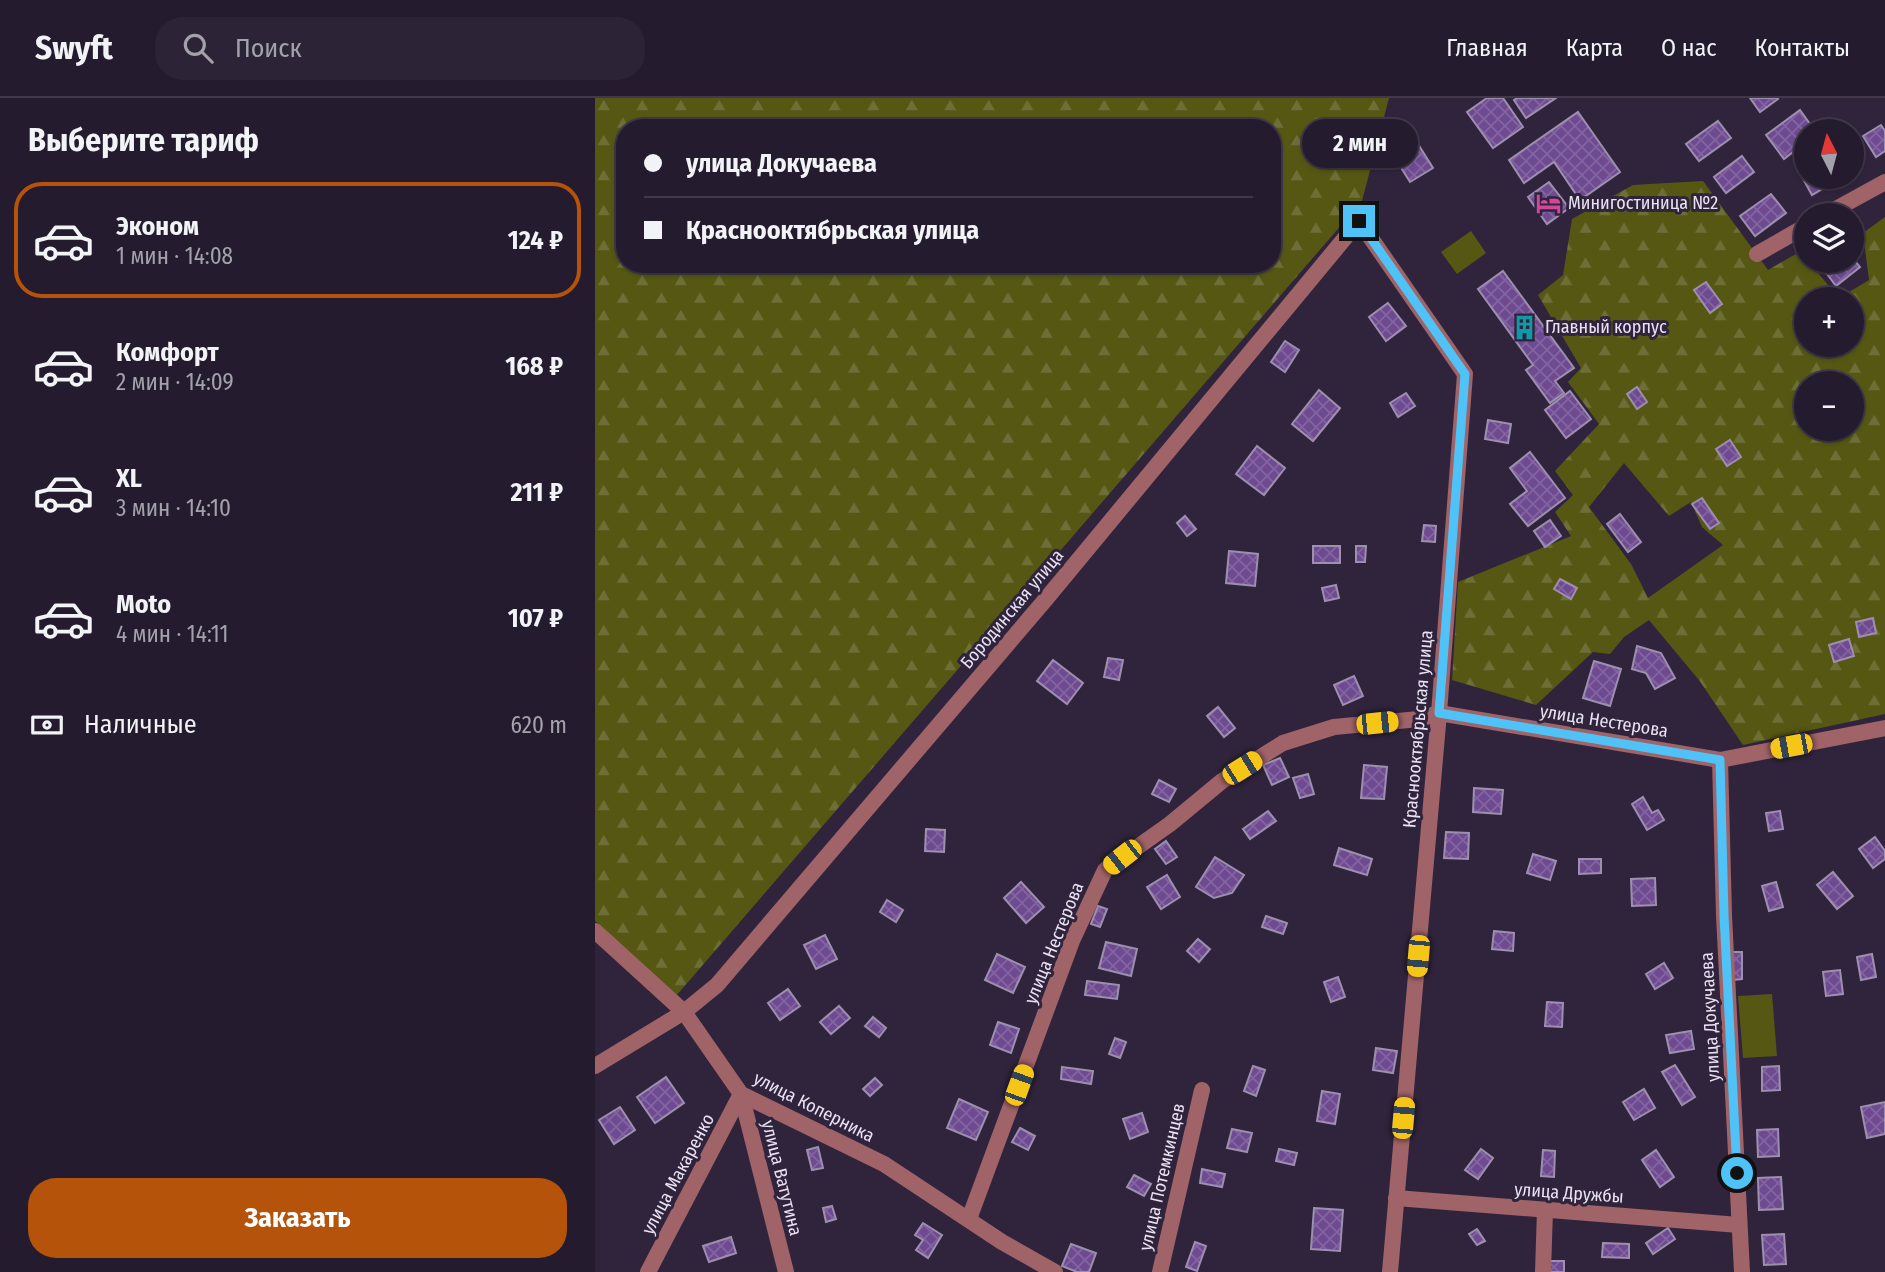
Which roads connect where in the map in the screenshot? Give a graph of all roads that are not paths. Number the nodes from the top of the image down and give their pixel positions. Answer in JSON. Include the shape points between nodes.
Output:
{"nodes":[{"id":1,"x":1885,"y":182,"type":"edge"},
{"id":2,"x":1847,"y":203,"type":"edge"},
{"id":3,"x":1359,"y":221,"type":"joint"},
{"id":4,"x":1794,"y":233,"type":"edge"},
{"id":5,"x":1757,"y":254,"type":"dead end"},
{"id":6,"x":1439,"y":713,"type":"junction"},
{"id":7,"x":1885,"y":728,"type":"edge"},
{"id":8,"x":1720,"y":760,"type":"junction"},
{"id":9,"x":595,"y":931,"type":"edge"},
{"id":10,"x":684,"y":1012,"type":"junction"},
{"id":11,"x":595,"y":1066,"type":"edge"},
{"id":12,"x":1202,"y":1090,"type":"dead end"},
{"id":13,"x":741,"y":1094,"type":"junction"},
{"id":14,"x":1396,"y":1198,"type":"junction"},
{"id":15,"x":1545,"y":1210,"type":"junction"},
{"id":16,"x":969,"y":1219,"type":"junction"},
{"id":17,"x":1739,"y":1225,"type":"junction"},
{"id":18,"x":648,"y":1272,"type":"edge"},
{"id":19,"x":786,"y":1272,"type":"edge"},
{"id":20,"x":1055,"y":1272,"type":"edge"},
{"id":21,"x":1160,"y":1272,"type":"edge"},
{"id":22,"x":1390,"y":1272,"type":"edge"},
{"id":23,"x":1543,"y":1272,"type":"edge"},
{"id":24,"x":1742,"y":1272,"type":"edge"}],
"edges":[{"from":1,"to":2,"type":"street"},
{"from":3,"to":6,"type":"street","name":"Краснооктябрьская улица","via":[[1465,374]]},
{"from":3,"to":10,"type":"street","name":"Бородинская улица","via":[[1046,599],[717,985]]},
{"from":4,"to":5,"type":"street"},
{"from":6,"to":8,"type":"street","name":"улица Нестерова"},
{"from":6,"to":14,"type":"street","name":"Краснооктябрьская улица"},
{"from":6,"to":16,"type":"street","name":"улица Нестерова","via":[[1334,727],[1283,743],[1222,781],[1105,870],[1072,941]]},
{"from":7,"to":8,"type":"street"},
{"from":8,"to":17,"type":"street","name":"улица Докучаева"},
{"from":9,"to":10,"type":"street","name":"улица Коперника"},
{"from":10,"to":11,"type":"street","name":"Бородинская улица"},
{"from":10,"to":13,"type":"street","name":"улица Коперника"},
{"from":12,"to":21,"type":"street","name":"улица Потемкинцев"},
{"from":13,"to":16,"type":"street","name":"улица Коперника","via":[[884,1164]]},
{"from":13,"to":18,"type":"street","name":"улица Макаренко"},
{"from":13,"to":19,"type":"street","name":"улица Ватутина"},
{"from":14,"to":15,"type":"street","name":"улица Дружбы"},
{"from":14,"to":22,"type":"street","name":"Краснооктябрьская улица"},
{"from":15,"to":17,"type":"street","name":"улица Дружбы"},
{"from":15,"to":23,"type":"street"},
{"from":16,"to":20,"type":"street","name":"улица Коперника"},
{"from":17,"to":24,"type":"street","name":"улица Докучаева"}]}
